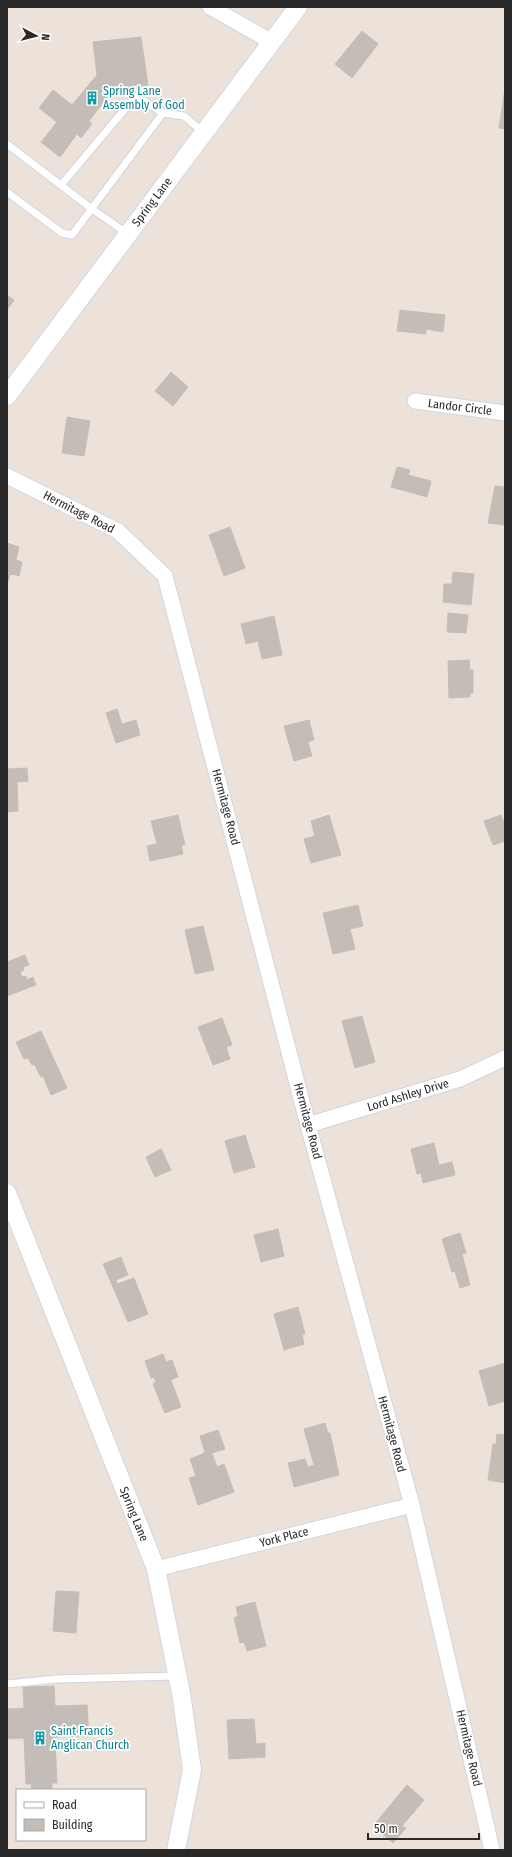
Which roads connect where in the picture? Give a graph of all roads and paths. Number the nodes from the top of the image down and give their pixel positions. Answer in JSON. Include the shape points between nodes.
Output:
{"nodes":[{"id":1,"x":210,"y":7,"type":"edge"},
{"id":2,"x":298,"y":7,"type":"edge"},
{"id":3,"x":272,"y":42,"type":"junction"},
{"id":4,"x":163,"y":113,"type":"junction"},
{"id":5,"x":204,"y":133,"type":"junction"},
{"id":6,"x":7,"y":144,"type":"edge"},
{"id":7,"x":61,"y":185,"type":"junction"},
{"id":8,"x":7,"y":192,"type":"edge"},
{"id":9,"x":92,"y":209,"type":"junction"},
{"id":10,"x":128,"y":234,"type":"junction"},
{"id":11,"x":7,"y":396,"type":"edge"},
{"id":12,"x":415,"y":401,"type":"dead end"},
{"id":13,"x":505,"y":413,"type":"edge"},
{"id":14,"x":7,"y":476,"type":"edge"},
{"id":15,"x":505,"y":1058,"type":"edge"},
{"id":16,"x":308,"y":1125,"type":"junction"},
{"id":17,"x":7,"y":1193,"type":"edge"},
{"id":18,"x":412,"y":1505,"type":"junction"},
{"id":19,"x":156,"y":1569,"type":"junction"},
{"id":20,"x":178,"y":1676,"type":"junction"},
{"id":21,"x":7,"y":1684,"type":"edge"},
{"id":22,"x":176,"y":1850,"type":"edge"},
{"id":23,"x":492,"y":1850,"type":"edge"}],
"edges":[{"from":1,"to":3,"type":"street"},
{"from":2,"to":3,"type":"street","name":"Spring Lane"},
{"from":3,"to":5,"type":"street","name":"Spring Lane"},
{"from":4,"to":5,"type":"lane","via":[[184,116]]},
{"from":4,"to":7,"type":"lane","via":[[136,96]]},
{"from":4,"to":9,"type":"lane"},
{"from":5,"to":10,"type":"street","name":"Spring Lane"},
{"from":6,"to":7,"type":"lane"},
{"from":7,"to":9,"type":"lane"},
{"from":8,"to":9,"type":"lane","via":[[62,233],[72,235]]},
{"from":9,"to":10,"type":"lane"},
{"from":10,"to":11,"type":"street","name":"Spring Lane"},
{"from":12,"to":13,"type":"street","name":"Landor Circle"},
{"from":14,"to":16,"type":"street","name":"Hermitage Road","via":[[118,531],[165,576]]},
{"from":15,"to":16,"type":"street","name":"Lord Ashley Drive","via":[[460,1079]]},
{"from":16,"to":18,"type":"street","name":"Hermitage Road"},
{"from":17,"to":19,"type":"street","name":"Spring Lane"},
{"from":18,"to":19,"type":"street","name":"York Place"},
{"from":18,"to":23,"type":"street","name":"Hermitage Road"},
{"from":19,"to":20,"type":"street","name":"Spring Lane"},
{"from":20,"to":21,"type":"lane","via":[[57,1679]]},
{"from":20,"to":22,"type":"street","name":"Spring Lane","via":[[192,1770]]}]}
